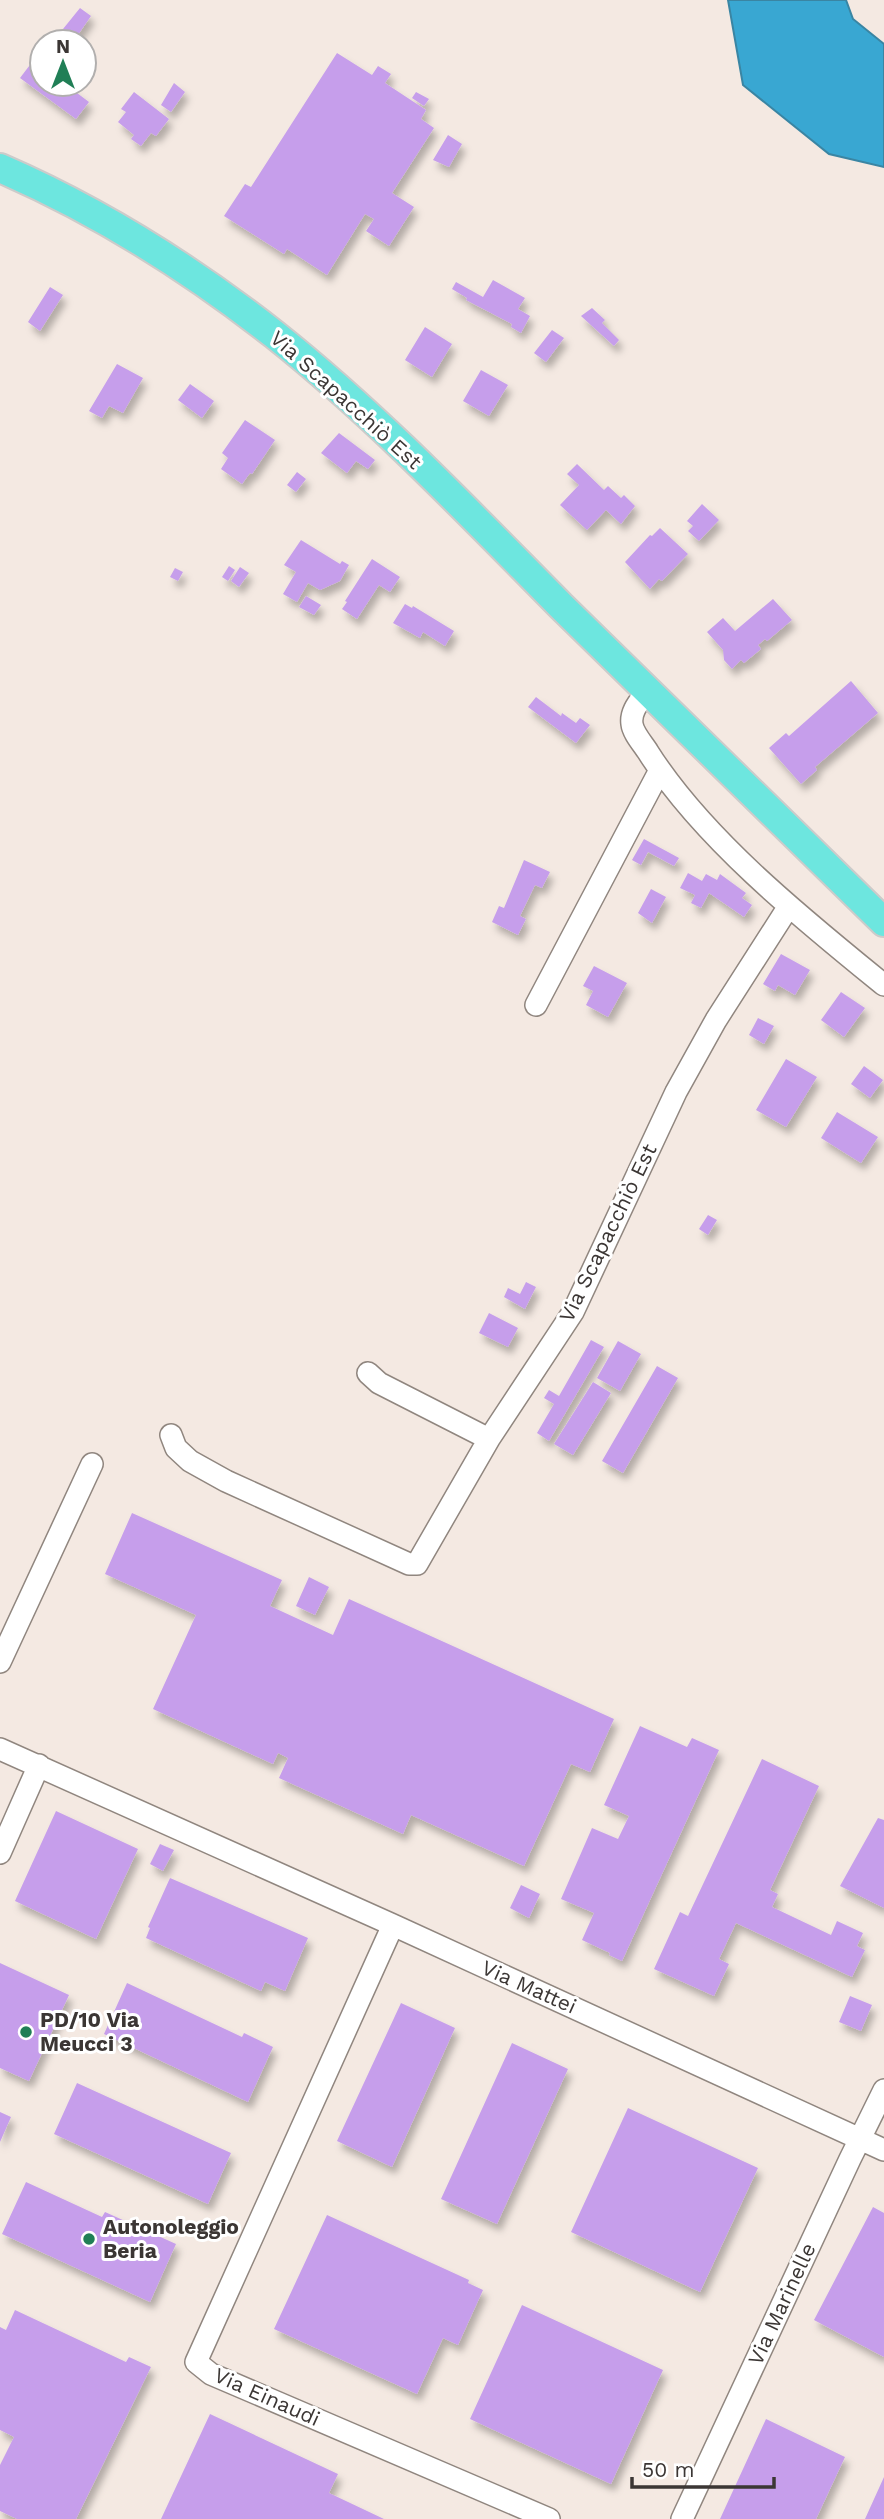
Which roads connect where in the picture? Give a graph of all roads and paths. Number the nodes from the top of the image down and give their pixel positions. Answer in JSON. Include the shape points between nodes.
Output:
{"nodes":[{"id":1,"x":0,"y":168,"type":"edge"},
{"id":2,"x":647,"y":691,"type":"junction"},
{"id":3,"x":660,"y":770,"type":"junction"},
{"id":4,"x":874,"y":898,"type":"edge"},
{"id":5,"x":789,"y":905,"type":"junction"},
{"id":6,"x":884,"y":922,"type":"edge"},
{"id":7,"x":884,"y":985,"type":"edge"},
{"id":8,"x":536,"y":1005,"type":"dead end"},
{"id":9,"x":368,"y":1373,"type":"dead end"},
{"id":10,"x":171,"y":1435,"type":"dead end"},
{"id":11,"x":489,"y":1439,"type":"junction"},
{"id":12,"x":92,"y":1464,"type":"dead end"},
{"id":13,"x":0,"y":1662,"type":"edge"},
{"id":14,"x":0,"y":1749,"type":"edge"},
{"id":15,"x":39,"y":1765,"type":"junction"},
{"id":16,"x":0,"y":1853,"type":"edge"},
{"id":17,"x":393,"y":1925,"type":"junction"},
{"id":18,"x":884,"y":2090,"type":"edge"},
{"id":19,"x":860,"y":2138,"type":"junction"},
{"id":20,"x":884,"y":2150,"type":"edge"},
{"id":21,"x":549,"y":2519,"type":"edge"},
{"id":22,"x":682,"y":2519,"type":"edge"}],
"edges":[{"from":1,"to":2,"type":"main road","name":"Via Scapacchiò Est","via":[[117,228],[193,275],[276,336],[371,418]]},
{"from":2,"to":3,"type":"street","via":[[632,726]]},
{"from":2,"to":4,"type":"main road","name":"Via Scapacchiò Est"},
{"from":3,"to":5,"type":"street","via":[[715,834]]},
{"from":3,"to":8,"type":"street"},
{"from":4,"to":6,"type":"main road","name":"Via Scapacchiò Est"},
{"from":5,"to":7,"type":"street"},
{"from":5,"to":11,"type":"street","name":"Via Scapacchiò Est","via":[[676,1092],[573,1312]]},
{"from":9,"to":11,"type":"street","via":[[379,1383]]},
{"from":10,"to":11,"type":"street","name":"Via Scapacchiò Est","via":[[176,1448],[190,1461],[226,1481],[409,1564],[416,1564],[429,1544]]},
{"from":12,"to":13,"type":"street"},
{"from":14,"to":15,"type":"street","name":"Via Mattei"},
{"from":15,"to":16,"type":"street"},
{"from":15,"to":17,"type":"street","name":"Via Mattei"},
{"from":17,"to":19,"type":"street","name":"Via Mattei"},
{"from":17,"to":21,"type":"street","name":"Via Einaudi","via":[[196,2362],[211,2374]]},
{"from":18,"to":19,"type":"street","name":"Via Marinelle"},
{"from":19,"to":20,"type":"street","name":"Via Mattei"},
{"from":19,"to":22,"type":"street","name":"Via Marinelle"}]}
